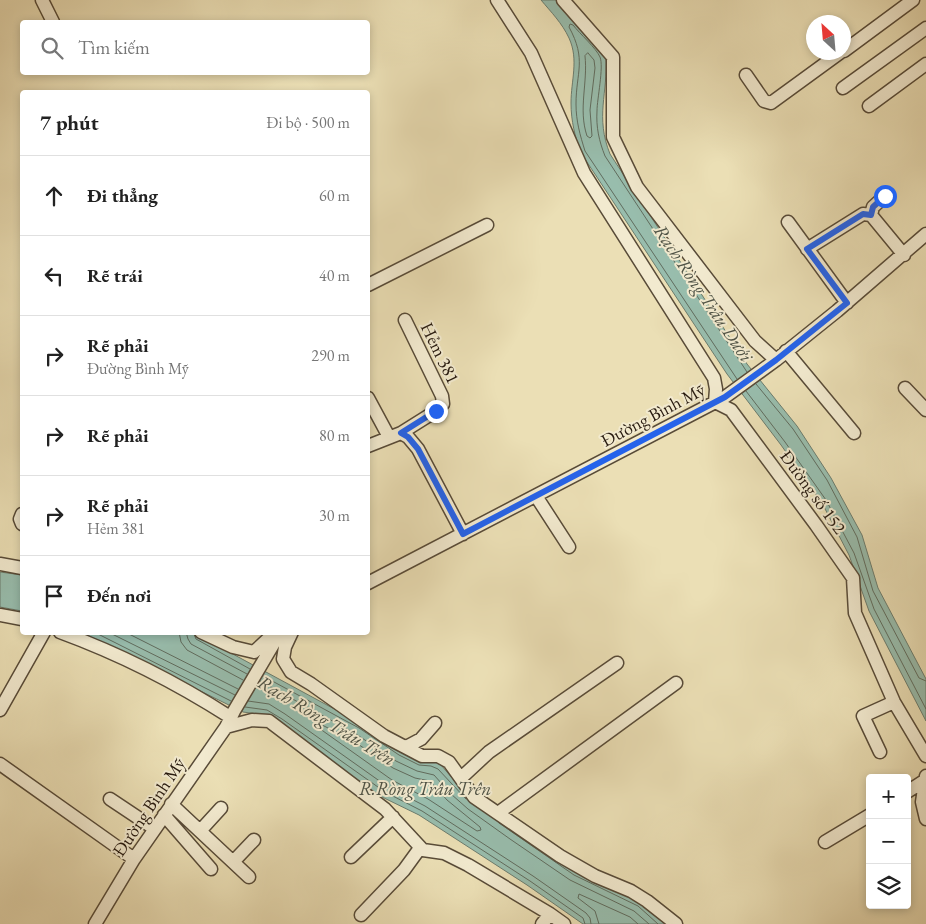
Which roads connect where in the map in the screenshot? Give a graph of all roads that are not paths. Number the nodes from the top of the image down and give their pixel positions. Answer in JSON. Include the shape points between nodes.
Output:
{"nodes":[{"id":1,"x":42,"y":0,"type":"edge"},
{"id":2,"x":497,"y":0,"type":"edge"},
{"id":3,"x":562,"y":0,"type":"edge"},
{"id":4,"x":913,"y":0,"type":"edge"},
{"id":5,"x":52,"y":20,"type":"edge"},
{"id":6,"x":926,"y":28,"type":"edge"},
{"id":7,"x":851,"y":45,"type":"edge"},
{"id":8,"x":831,"y":60,"type":"edge"},
{"id":9,"x":926,"y":64,"type":"edge"},
{"id":10,"x":746,"y":74,"type":"dead end"},
{"id":11,"x":843,"y":88,"type":"dead end"},
{"id":12,"x":869,"y":106,"type":"dead end"},
{"id":13,"x":885,"y":196,"type":"dead end"},
{"id":14,"x":871,"y":215,"type":"junction"},
{"id":15,"x":788,"y":222,"type":"dead end"},
{"id":16,"x":487,"y":225,"type":"dead end"},
{"id":17,"x":926,"y":234,"type":"edge"},
{"id":18,"x":807,"y":249,"type":"junction"},
{"id":19,"x":904,"y":254,"type":"junction"},
{"id":20,"x":370,"y":284,"type":"edge"},
{"id":21,"x":847,"y":303,"type":"junction"},
{"id":22,"x":405,"y":320,"type":"dead end"},
{"id":23,"x":786,"y":351,"type":"junction"},
{"id":24,"x":776,"y":360,"type":"junction"},
{"id":25,"x":905,"y":388,"type":"dead end"},
{"id":26,"x":720,"y":399,"type":"junction"},
{"id":27,"x":370,"y":401,"type":"edge"},
{"id":28,"x":926,"y":410,"type":"edge"},
{"id":29,"x":854,"y":433,"type":"dead end"},
{"id":30,"x":395,"y":435,"type":"junction"},
{"id":31,"x":370,"y":445,"type":"edge"},
{"id":32,"x":536,"y":496,"type":"junction"},
{"id":33,"x":463,"y":534,"type":"junction"},
{"id":34,"x":569,"y":547,"type":"dead end"},
{"id":35,"x":0,"y":564,"type":"edge"},
{"id":36,"x":20,"y":568,"type":"edge"},
{"id":37,"x":370,"y":582,"type":"edge"},
{"id":38,"x":0,"y":615,"type":"edge"},
{"id":39,"x":20,"y":619,"type":"edge"},
{"id":40,"x":42,"y":635,"type":"edge"},
{"id":41,"x":68,"y":635,"type":"edge"},
{"id":42,"x":207,"y":635,"type":"edge"},
{"id":43,"x":291,"y":635,"type":"edge"},
{"id":44,"x":278,"y":636,"type":"edge"},
{"id":45,"x":617,"y":662,"type":"dead end"},
{"id":46,"x":676,"y":683,"type":"dead end"},
{"id":47,"x":894,"y":702,"type":"junction"},
{"id":48,"x":0,"y":710,"type":"edge"},
{"id":49,"x":230,"y":718,"type":"junction"},
{"id":50,"x":435,"y":723,"type":"dead end"},
{"id":51,"x":406,"y":748,"type":"junction"},
{"id":52,"x":880,"y":752,"type":"dead end"},
{"id":53,"x":926,"y":756,"type":"edge"},
{"id":54,"x":0,"y":764,"type":"edge"},
{"id":55,"x":461,"y":778,"type":"junction"},
{"id":56,"x":925,"y":779,"type":"edge"},
{"id":57,"x":911,"y":789,"type":"edge"},
{"id":58,"x":110,"y":799,"type":"dead end"},
{"id":59,"x":171,"y":804,"type":"junction"},
{"id":60,"x":220,"y":808,"type":"dead end"},
{"id":61,"x":498,"y":813,"type":"junction"},
{"id":62,"x":164,"y":816,"type":"junction"},
{"id":63,"x":393,"y":817,"type":"junction"},
{"id":64,"x":866,"y":817,"type":"edge"},
{"id":65,"x":926,"y":818,"type":"edge"},
{"id":66,"x":155,"y":829,"type":"junction"},
{"id":67,"x":200,"y":831,"type":"junction"},
{"id":68,"x":254,"y":840,"type":"dead end"},
{"id":69,"x":825,"y":842,"type":"dead end"},
{"id":70,"x":420,"y":848,"type":"junction"},
{"id":71,"x":351,"y":857,"type":"dead end"},
{"id":72,"x":134,"y":859,"type":"junction"},
{"id":73,"x":233,"y":862,"type":"junction"},
{"id":74,"x":211,"y":869,"type":"dead end"},
{"id":75,"x":249,"y":877,"type":"dead end"},
{"id":76,"x":550,"y":914,"type":"junction"},
{"id":77,"x":361,"y":915,"type":"dead end"},
{"id":78,"x":95,"y":924,"type":"edge"},
{"id":79,"x":542,"y":924,"type":"edge"},
{"id":80,"x":564,"y":924,"type":"edge"},
{"id":81,"x":676,"y":924,"type":"edge"}],
"edges":[{"from":1,"to":5,"type":"street"},
{"from":2,"to":26,"type":"street","via":[[531,52],[584,173],[714,378]]},
{"from":3,"to":24,"type":"street","via":[[612,58],[613,137],[637,187],[755,341]]},
{"from":4,"to":7,"type":"street"},
{"from":6,"to":11,"type":"street"},
{"from":8,"to":10,"type":"street","via":[[771,103],[764,100]]},
{"from":9,"to":12,"type":"street"},
{"from":13,"to":14,"type":"street","via":[[873,207]]},
{"from":14,"to":18,"type":"street","via":[[863,214]]},
{"from":14,"to":19,"type":"street"},
{"from":15,"to":18,"type":"street"},
{"from":16,"to":20,"type":"street"},
{"from":17,"to":19,"type":"street","name":"Đường Bình Mỹ"},
{"from":18,"to":21,"type":"street"},
{"from":19,"to":21,"type":"street","name":"Đường Bình Mỹ"},
{"from":21,"to":23,"type":"street","name":"Đường Bình Mỹ"},
{"from":22,"to":30,"type":"street","name":"Hẻm 381","via":[[444,402],[440,408]]},
{"from":23,"to":24,"type":"street","name":"Đường Bình Mỹ"},
{"from":23,"to":29,"type":"street"},
{"from":24,"to":26,"type":"street","name":"Đường Bình Mỹ"},
{"from":25,"to":28,"type":"street"},
{"from":26,"to":32,"type":"street","name":"Đường Bình Mỹ"},
{"from":26,"to":47,"type":"street","name":"Đường số 152","via":[[853,578],[855,613]]},
{"from":27,"to":30,"type":"street"},
{"from":30,"to":31,"type":"street","name":"Hẻm 381"},
{"from":30,"to":33,"type":"street","via":[[408,437],[418,449]]},
{"from":32,"to":33,"type":"street","name":"Đường Bình Mỹ"},
{"from":32,"to":34,"type":"street"},
{"from":33,"to":37,"type":"street","name":"Đường Bình Mỹ"},
{"from":35,"to":36,"type":"street"},
{"from":38,"to":39,"type":"street"},
{"from":40,"to":48,"type":"street"},
{"from":41,"to":49,"type":"street","via":[[160,676],[205,700]]},
{"from":42,"to":44,"type":"street","via":[[232,647],[254,652],[268,639]]},
{"from":43,"to":51,"type":"street","via":[[283,659],[291,672]]},
{"from":44,"to":49,"type":"street","name":"Đường Bình Mỹ"},
{"from":45,"to":55,"type":"street","via":[[488,752]]},
{"from":46,"to":61,"type":"street"},
{"from":47,"to":52,"type":"street","via":[[863,716]]},
{"from":47,"to":53,"type":"street","name":"Đường số 152"},
{"from":49,"to":59,"type":"street","name":"Đường Bình Mỹ"},
{"from":49,"to":63,"type":"street","via":[[269,721]]},
{"from":50,"to":51,"type":"street"},
{"from":51,"to":55,"type":"street","via":[[422,756],[438,756],[449,762]]},
{"from":54,"to":72,"type":"street"},
{"from":55,"to":61,"type":"street","via":[[474,796]]},
{"from":56,"to":57,"type":"street"},
{"from":56,"to":65,"type":"street","via":[[922,802]]},
{"from":58,"to":66,"type":"street"},
{"from":59,"to":62,"type":"street","name":"Đường Bình Mỹ"},
{"from":59,"to":67,"type":"street"},
{"from":60,"to":67,"type":"street"},
{"from":61,"to":81,"type":"street","via":[[560,856],[630,891]]},
{"from":62,"to":66,"type":"street","name":"Đường Bình Mỹ"},
{"from":62,"to":74,"type":"street"},
{"from":63,"to":70,"type":"street"},
{"from":63,"to":71,"type":"street"},
{"from":64,"to":69,"type":"street"},
{"from":66,"to":72,"type":"street","name":"Đường Bình Mỹ"},
{"from":67,"to":73,"type":"street"},
{"from":68,"to":73,"type":"street"},
{"from":70,"to":76,"type":"street","via":[[444,853],[468,865]]},
{"from":70,"to":77,"type":"street","via":[[404,870]]},
{"from":72,"to":78,"type":"street","name":"Đường Bình Mỹ"},
{"from":73,"to":75,"type":"street"},
{"from":76,"to":79,"type":"street"},
{"from":76,"to":80,"type":"street"}]}
